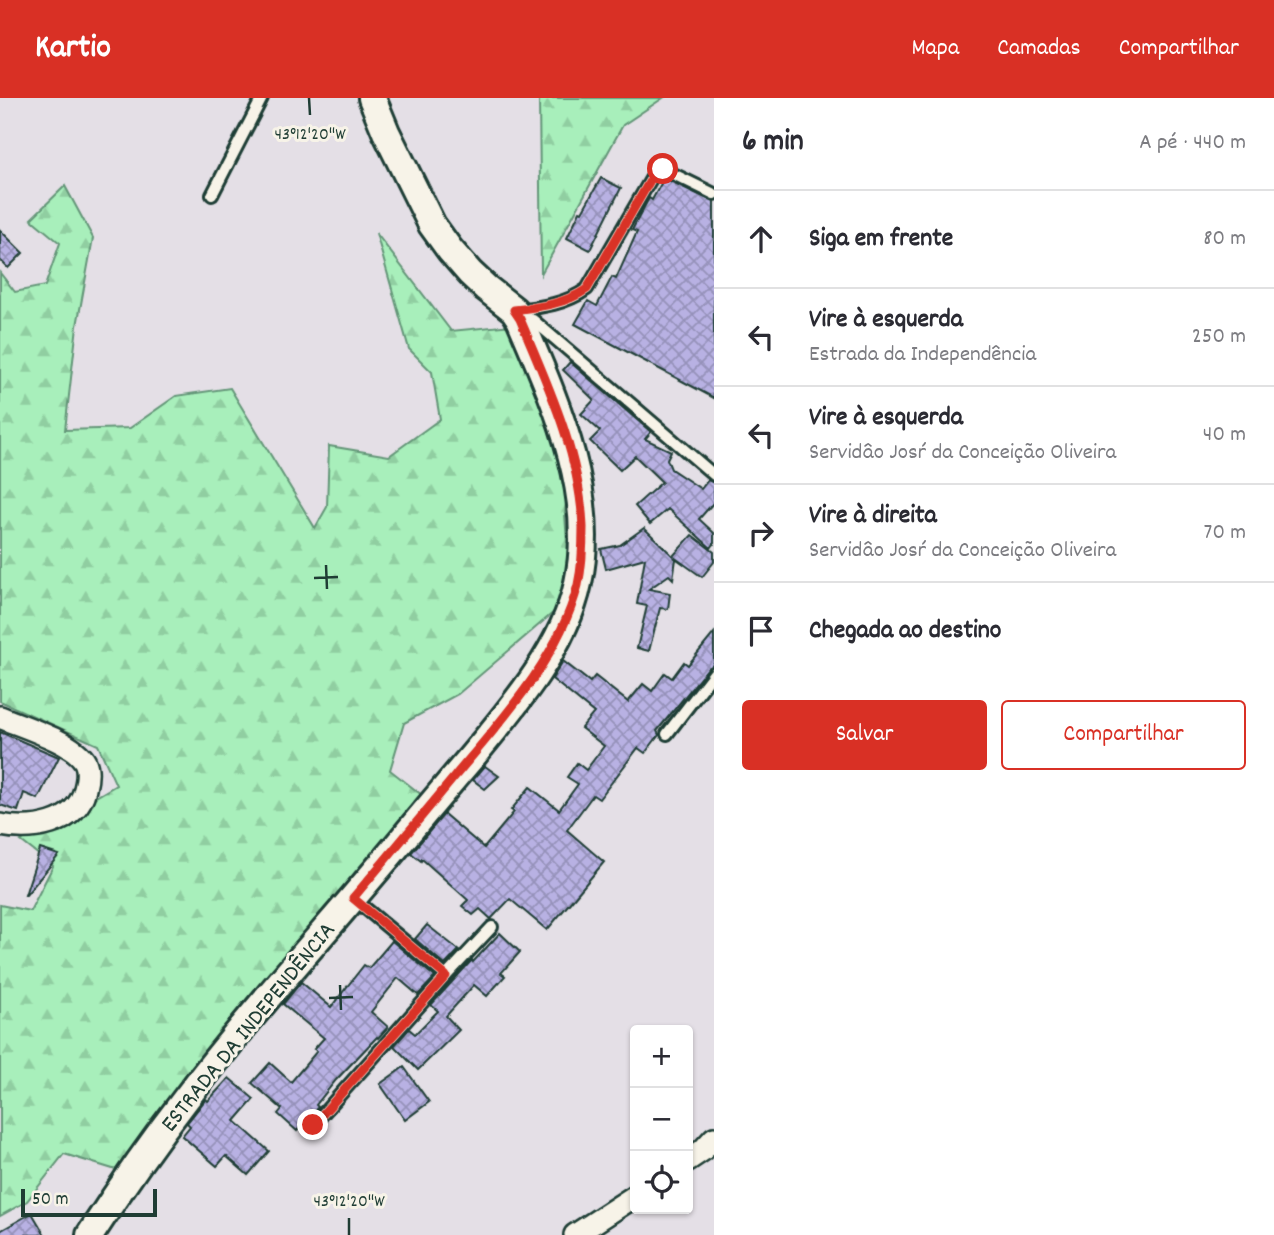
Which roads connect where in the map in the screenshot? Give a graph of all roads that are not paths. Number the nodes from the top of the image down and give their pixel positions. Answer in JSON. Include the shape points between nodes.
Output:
{"nodes":[{"id":1,"x":261,"y":98,"type":"edge"},
{"id":2,"x":372,"y":98,"type":"edge"},
{"id":3,"x":714,"y":194,"type":"edge"},
{"id":4,"x":212,"y":195,"type":"dead end"},
{"id":5,"x":517,"y":315,"type":"junction"},
{"id":6,"x":714,"y":475,"type":"edge"},
{"id":7,"x":714,"y":673,"type":"edge"},
{"id":8,"x":0,"y":717,"type":"edge"},
{"id":9,"x":667,"y":734,"type":"dead end"},
{"id":10,"x":0,"y":825,"type":"edge"},
{"id":11,"x":353,"y":898,"type":"junction"},
{"id":12,"x":492,"y":927,"type":"dead end"},
{"id":13,"x":446,"y":976,"type":"junction"},
{"id":14,"x":313,"y":1125,"type":"dead end"},
{"id":15,"x":714,"y":1139,"type":"edge"},
{"id":16,"x":693,"y":1157,"type":"edge"},
{"id":17,"x":630,"y":1199,"type":"edge"},
{"id":18,"x":90,"y":1235,"type":"edge"},
{"id":19,"x":575,"y":1235,"type":"edge"}],
"edges":[{"from":1,"to":4,"type":"lane"},
{"from":2,"to":5,"type":"street","name":"ESTRADA DA INDEPENDÊNCIA","via":[[432,225],[470,272]]},
{"from":3,"to":5,"type":"lane","via":[[663,169],[655,172],[587,289]]},
{"from":5,"to":6,"type":"lane","via":[[533,320]]},
{"from":5,"to":11,"type":"street","name":"ESTRADA DA INDEPENDÊNCIA","via":[[571,452],[583,526],[579,582],[553,646],[503,720]]},
{"from":7,"to":9,"type":"lane"},
{"from":8,"to":10,"type":"street","via":[[70,747],[85,762],[88,775],[83,796],[67,817],[30,828]]},
{"from":11,"to":13,"type":"lane"},
{"from":11,"to":18,"type":"street","name":"ESTRADA DA INDEPENDÊNCIA","via":[[189,1094]]},
{"from":12,"to":13,"type":"lane"},
{"from":13,"to":14,"type":"lane"},
{"from":15,"to":16,"type":"street"},
{"from":17,"to":19,"type":"street"}]}
